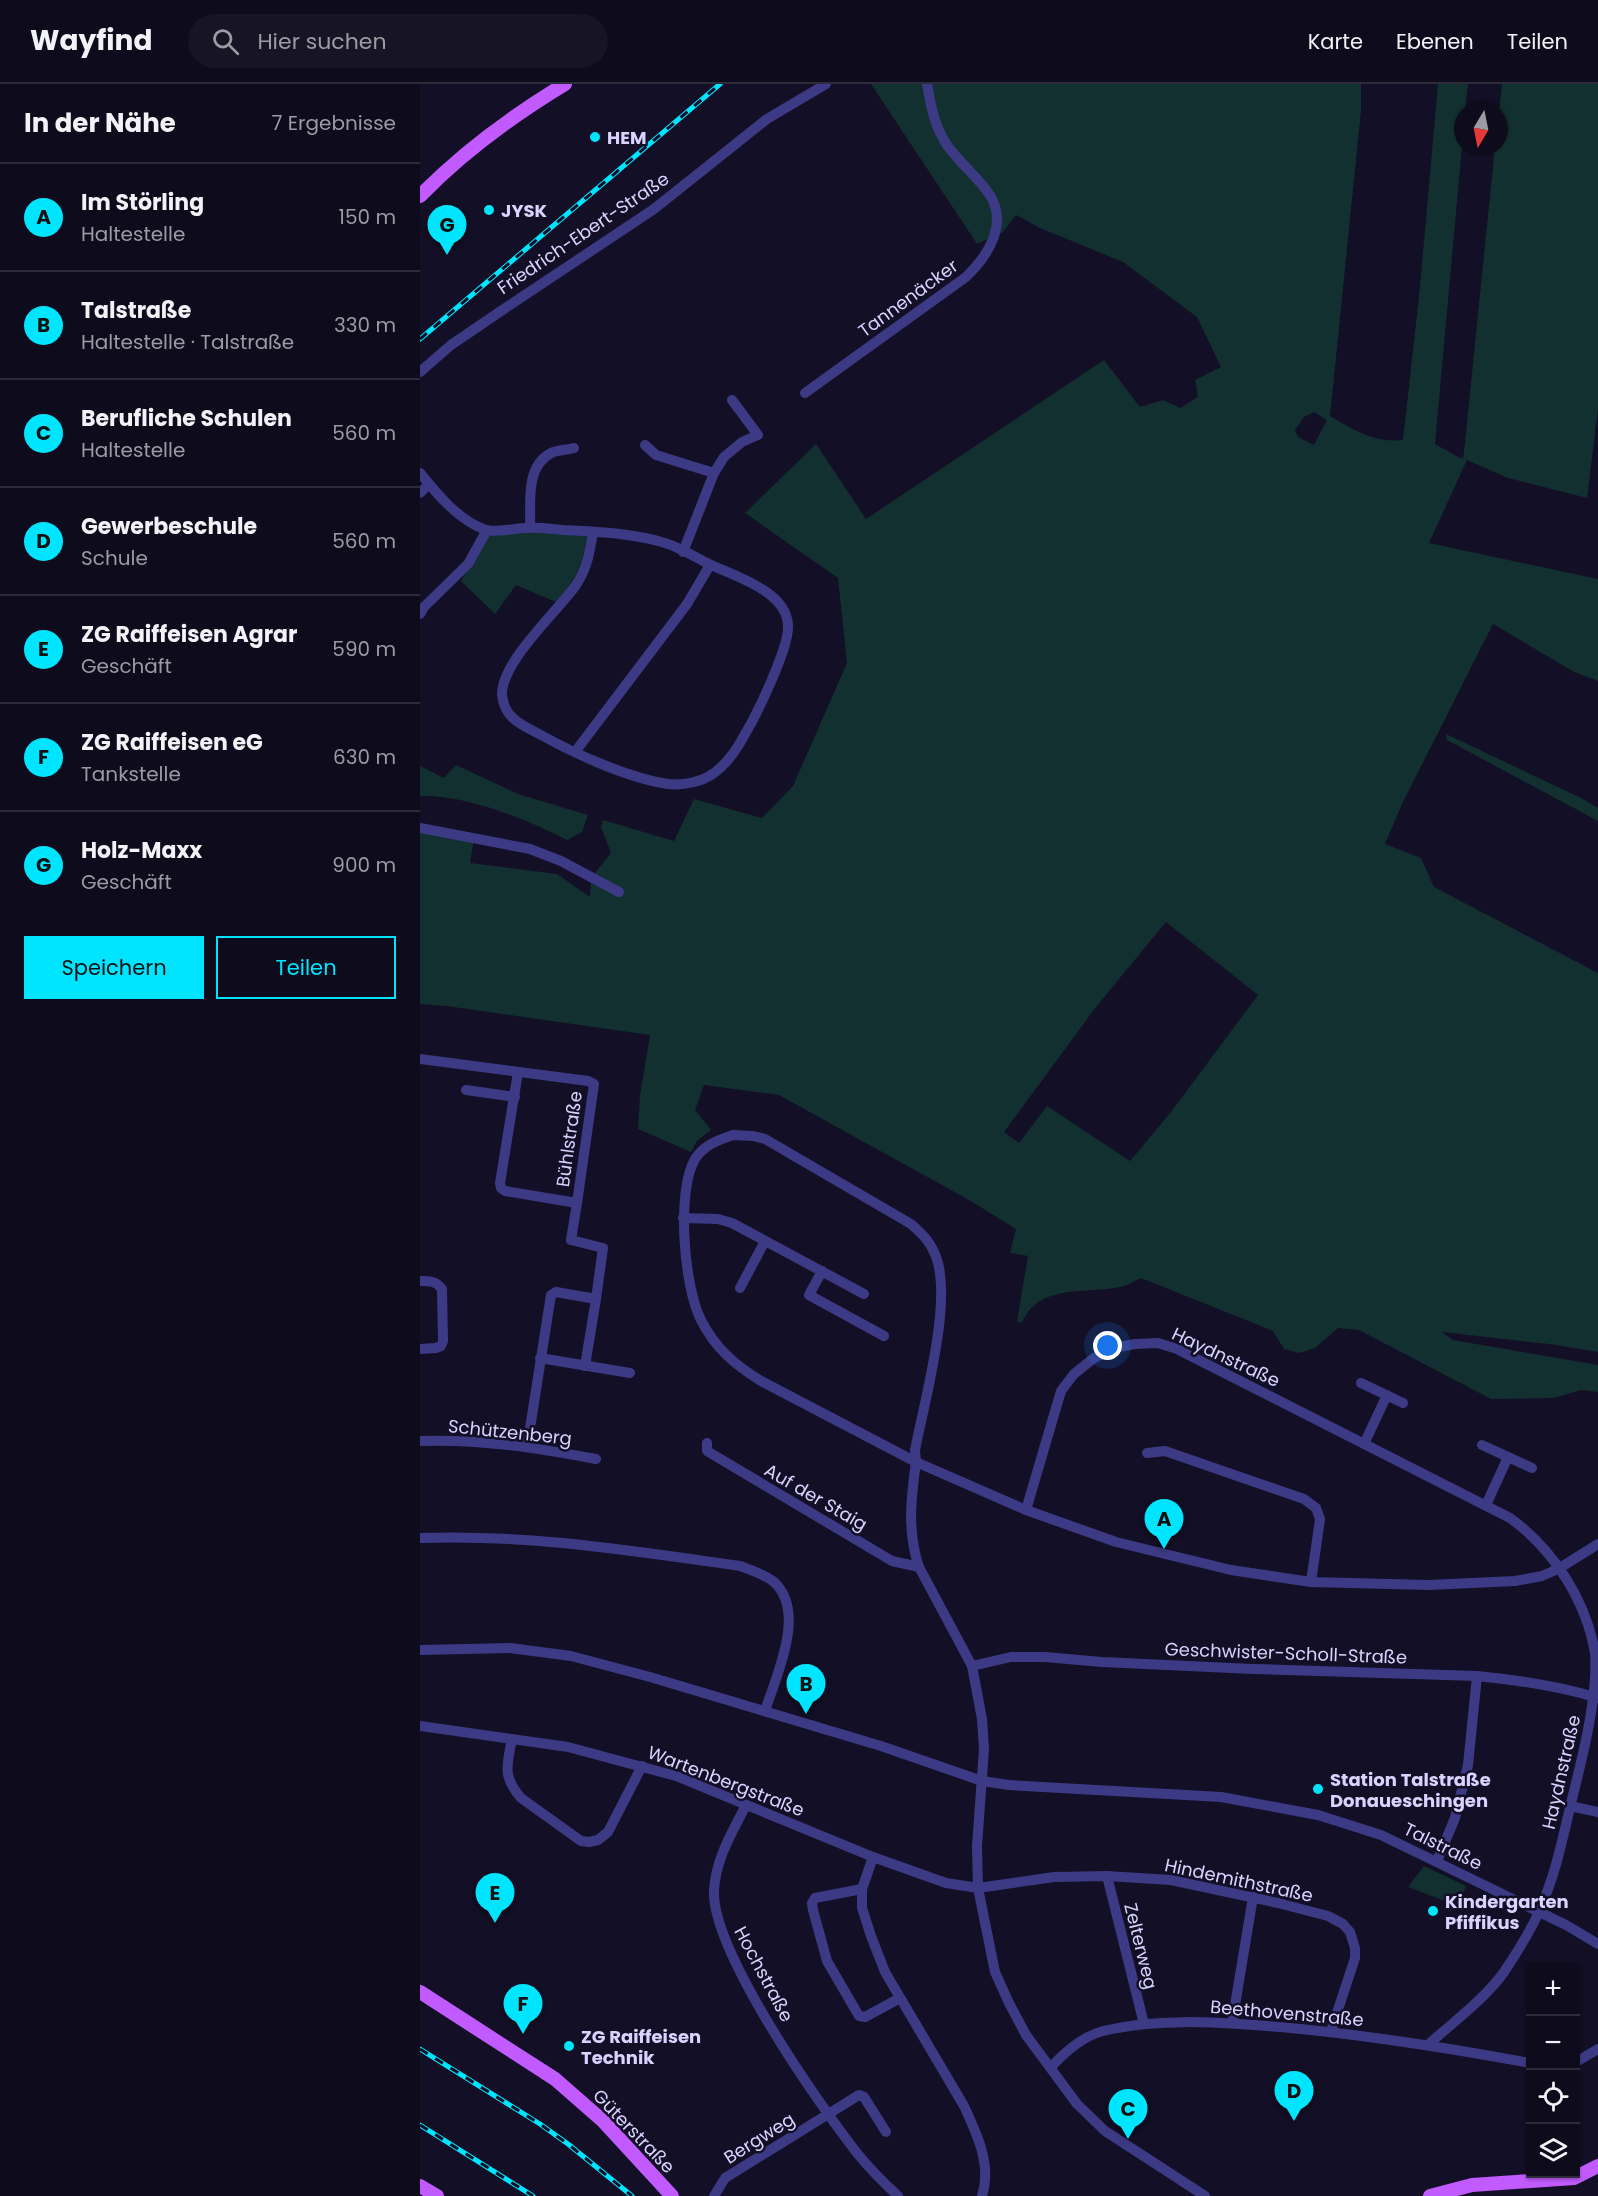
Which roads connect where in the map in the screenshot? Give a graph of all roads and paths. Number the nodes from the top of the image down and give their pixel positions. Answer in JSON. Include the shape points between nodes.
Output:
{"nodes":[{"id":1,"x":565,"y":84,"type":"edge"},
{"id":2,"x":826,"y":84,"type":"edge"},
{"id":3,"x":927,"y":84,"type":"edge"},
{"id":4,"x":420,"y":196,"type":"edge"},
{"id":5,"x":420,"y":372,"type":"edge"},
{"id":6,"x":805,"y":393,"type":"dead end"},
{"id":7,"x":732,"y":400,"type":"dead end"},
{"id":8,"x":645,"y":445,"type":"dead end"},
{"id":9,"x":574,"y":448,"type":"dead end"},
{"id":10,"x":420,"y":473,"type":"edge"},
{"id":11,"x":714,"y":473,"type":"junction"},
{"id":12,"x":429,"y":484,"type":"junction"},
{"id":13,"x":420,"y":493,"type":"edge"},
{"id":14,"x":530,"y":527,"type":"junction"},
{"id":15,"x":487,"y":530,"type":"junction"},
{"id":16,"x":593,"y":532,"type":"junction"},
{"id":17,"x":683,"y":552,"type":"junction"},
{"id":18,"x":710,"y":565,"type":"junction"},
{"id":19,"x":420,"y":614,"type":"edge"},
{"id":20,"x":575,"y":752,"type":"junction"},
{"id":21,"x":420,"y":828,"type":"edge"},
{"id":22,"x":619,"y":891,"type":"dead end"},
{"id":23,"x":420,"y":1059,"type":"edge"},
{"id":24,"x":518,"y":1072,"type":"junction"},
{"id":25,"x":466,"y":1090,"type":"dead end"},
{"id":26,"x":515,"y":1097,"type":"junction"},
{"id":27,"x":577,"y":1203,"type":"junction"},
{"id":28,"x":683,"y":1218,"type":"junction"},
{"id":29,"x":765,"y":1241,"type":"junction"},
{"id":30,"x":822,"y":1271,"type":"junction"},
{"id":31,"x":420,"y":1281,"type":"edge"},
{"id":32,"x":740,"y":1288,"type":"dead end"},
{"id":33,"x":864,"y":1294,"type":"dead end"},
{"id":34,"x":596,"y":1299,"type":"junction"},
{"id":35,"x":884,"y":1336,"type":"dead end"},
{"id":36,"x":420,"y":1349,"type":"edge"},
{"id":37,"x":540,"y":1358,"type":"junction"},
{"id":38,"x":585,"y":1366,"type":"junction"},
{"id":39,"x":630,"y":1373,"type":"dead end"},
{"id":40,"x":1361,"y":1383,"type":"dead end"},
{"id":41,"x":1387,"y":1395,"type":"junction"},
{"id":42,"x":1402,"y":1403,"type":"dead end"},
{"id":43,"x":420,"y":1441,"type":"edge"},
{"id":44,"x":707,"y":1443,"type":"dead end"},
{"id":45,"x":1364,"y":1444,"type":"junction"},
{"id":46,"x":1482,"y":1445,"type":"dead end"},
{"id":47,"x":527,"y":1447,"type":"junction"},
{"id":48,"x":1147,"y":1453,"type":"dead end"},
{"id":49,"x":1508,"y":1457,"type":"junction"},
{"id":50,"x":596,"y":1459,"type":"dead end"},
{"id":51,"x":916,"y":1462,"type":"junction"},
{"id":52,"x":1532,"y":1468,"type":"dead end"},
{"id":53,"x":1486,"y":1505,"type":"junction"},
{"id":54,"x":1026,"y":1510,"type":"junction"},
{"id":55,"x":420,"y":1538,"type":"edge"},
{"id":56,"x":1598,"y":1544,"type":"edge"},
{"id":57,"x":920,"y":1567,"type":"junction"},
{"id":58,"x":1558,"y":1569,"type":"junction"},
{"id":59,"x":1311,"y":1582,"type":"junction"},
{"id":60,"x":420,"y":1650,"type":"edge"},
{"id":61,"x":972,"y":1666,"type":"junction"},
{"id":62,"x":1477,"y":1676,"type":"junction"},
{"id":63,"x":1596,"y":1697,"type":"edge"},
{"id":64,"x":765,"y":1711,"type":"junction"},
{"id":65,"x":420,"y":1726,"type":"edge"},
{"id":66,"x":512,"y":1738,"type":"junction"},
{"id":67,"x":642,"y":1766,"type":"junction"},
{"id":68,"x":982,"y":1781,"type":"junction"},
{"id":69,"x":746,"y":1805,"type":"junction"},
{"id":70,"x":1570,"y":1806,"type":"junction"},
{"id":71,"x":1598,"y":1812,"type":"edge"},
{"id":72,"x":873,"y":1857,"type":"junction"},
{"id":73,"x":1437,"y":1862,"type":"junction"},
{"id":74,"x":1107,"y":1876,"type":"junction"},
{"id":75,"x":978,"y":1888,"type":"junction"},
{"id":76,"x":862,"y":1889,"type":"junction"},
{"id":77,"x":1253,"y":1897,"type":"junction"},
{"id":78,"x":1539,"y":1912,"type":"junction"},
{"id":79,"x":1598,"y":1944,"type":"edge"},
{"id":80,"x":420,"y":1992,"type":"edge"},
{"id":81,"x":900,"y":1998,"type":"junction"},
{"id":82,"x":1232,"y":2023,"type":"junction"},
{"id":83,"x":1144,"y":2024,"type":"junction"},
{"id":84,"x":1331,"y":2031,"type":"junction"},
{"id":85,"x":1429,"y":2044,"type":"junction"},
{"id":86,"x":1598,"y":2049,"type":"edge"},
{"id":87,"x":1580,"y":2059,"type":"edge"},
{"id":88,"x":1526,"y":2062,"type":"edge"},
{"id":89,"x":1051,"y":2067,"type":"junction"},
{"id":90,"x":829,"y":2114,"type":"junction"},
{"id":91,"x":886,"y":2132,"type":"dead end"},
{"id":92,"x":1594,"y":2171,"type":"edge"},
{"id":93,"x":420,"y":2186,"type":"edge"},
{"id":94,"x":437,"y":2196,"type":"edge"},
{"id":95,"x":672,"y":2196,"type":"edge"},
{"id":96,"x":714,"y":2196,"type":"edge"},
{"id":97,"x":898,"y":2196,"type":"edge"},
{"id":98,"x":982,"y":2196,"type":"edge"},
{"id":99,"x":1205,"y":2196,"type":"edge"},
{"id":100,"x":1430,"y":2196,"type":"edge"}],
"edges":[{"from":1,"to":4,"type":"main road","via":[[468,150]]},
{"from":2,"to":5,"type":"street","name":"Friedrich-Ebert-Straße","via":[[767,119],[654,209],[451,345]]},
{"from":3,"to":6,"type":"street","name":"Tannenäcker","via":[[933,121],[947,146],[994,201],[997,223],[992,244],[966,277]]},
{"from":7,"to":11,"type":"street","via":[[758,435],[724,457]]},
{"from":8,"to":11,"type":"street","via":[[656,455]]},
{"from":9,"to":14,"type":"street","via":[[553,452],[540,461],[533,473]]},
{"from":10,"to":12,"type":"street"},
{"from":11,"to":17,"type":"street"},
{"from":12,"to":13,"type":"street"},
{"from":12,"to":15,"type":"street","via":[[464,518]]},
{"from":14,"to":15,"type":"street"},
{"from":14,"to":16,"type":"street"},
{"from":15,"to":19,"type":"street","via":[[468,564]]},
{"from":16,"to":17,"type":"street","via":[[631,536]]},
{"from":16,"to":20,"type":"street","via":[[590,556],[577,584],[526,645],[510,669],[502,694],[512,717]]},
{"from":17,"to":18,"type":"street"},
{"from":18,"to":20,"type":"street","via":[[687,604]]},
{"from":18,"to":20,"type":"street","via":[[749,581],[775,598],[786,611],[789,627],[757,713],[736,750],[710,776],[671,784]]},
{"from":21,"to":22,"type":"street","via":[[530,849]]},
{"from":23,"to":24,"type":"street","name":"Bühlstraße"},
{"from":24,"to":26,"type":"street","name":"Bühlstraße"},
{"from":24,"to":27,"type":"street","name":"Bühlstraße","via":[[594,1084]]},
{"from":25,"to":26,"type":"street"},
{"from":26,"to":27,"type":"street","name":"Bühlstraße","via":[[501,1188]]},
{"from":27,"to":34,"type":"street","name":"Bühlstraße","via":[[571,1240],[603,1248]]},
{"from":28,"to":29,"type":"street","via":[[718,1219]]},
{"from":28,"to":51,"type":"street","via":[[693,1303],[717,1345],[730,1359],[761,1381]]},
{"from":28,"to":51,"type":"street","via":[[683,1199],[695,1158],[705,1147],[733,1135],[753,1136],[765,1139],[911,1224],[927,1238],[941,1274],[942,1299]]},
{"from":29,"to":30,"type":"street"},
{"from":29,"to":32,"type":"street"},
{"from":30,"to":33,"type":"street"},
{"from":30,"to":35,"type":"street","via":[[809,1295]]},
{"from":31,"to":36,"type":"street","via":[[438,1283],[442,1289],[443,1341],[436,1348]]},
{"from":34,"to":37,"type":"street","via":[[556,1292],[551,1295]]},
{"from":34,"to":38,"type":"street"},
{"from":37,"to":38,"type":"street"},
{"from":37,"to":47,"type":"street"},
{"from":38,"to":39,"type":"street"},
{"from":40,"to":41,"type":"street"},
{"from":41,"to":42,"type":"street"},
{"from":41,"to":45,"type":"street"},
{"from":43,"to":47,"type":"street","name":"Schützenberg","via":[[471,1440]]},
{"from":44,"to":57,"type":"street","name":"Auf der Staig","via":[[707,1451],[892,1561]]},
{"from":45,"to":53,"type":"street","name":"Haydnstraße"},
{"from":45,"to":54,"type":"street","name":"Haydnstraße","via":[[1177,1349],[1158,1343],[1114,1348],[1074,1374],[1061,1391]]},
{"from":46,"to":49,"type":"street"},
{"from":47,"to":50,"type":"street","name":"Schützenberg"},
{"from":48,"to":59,"type":"street","via":[[1165,1451],[1304,1499],[1316,1508],[1320,1519]]},
{"from":49,"to":52,"type":"street"},
{"from":49,"to":53,"type":"street"},
{"from":51,"to":54,"type":"street"},
{"from":51,"to":57,"type":"street","via":[[910,1503],[913,1550]]},
{"from":53,"to":58,"type":"street","name":"Haydnstraße","via":[[1528,1531],[1543,1545]]},
{"from":54,"to":59,"type":"street","via":[[1162,1555]]},
{"from":55,"to":64,"type":"street","via":[[504,1538],[600,1546],[740,1566],[758,1573],[774,1582],[785,1596],[789,1612],[784,1653]]},
{"from":56,"to":58,"type":"street"},
{"from":57,"to":61,"type":"street"},
{"from":58,"to":59,"type":"street","via":[[1515,1581],[1429,1586]]},
{"from":58,"to":63,"type":"street","name":"Haydnstraße","via":[[1579,1600],[1589,1627],[1597,1673]]},
{"from":60,"to":64,"type":"street","name":"Talstraße","via":[[510,1648],[571,1656]]},
{"from":61,"to":62,"type":"street","name":"Geschwister-Scholl-Straße","via":[[1011,1657],[1046,1657],[1241,1669]]},
{"from":61,"to":68,"type":"street","via":[[982,1719]]},
{"from":62,"to":63,"type":"street","name":"Geschwister-Scholl-Straße"},
{"from":62,"to":73,"type":"street","via":[[1468,1765],[1455,1818]]},
{"from":63,"to":70,"type":"street","name":"Haydnstraße"},
{"from":64,"to":68,"type":"street","name":"Talstraße"},
{"from":65,"to":66,"type":"street","name":"Wartenbergstraße"},
{"from":66,"to":67,"type":"street","name":"Wartenbergstraße"},
{"from":66,"to":67,"type":"street","via":[[506,1772],[514,1790],[589,1842],[608,1832]]},
{"from":67,"to":69,"type":"street","name":"Wartenbergstraße"},
{"from":68,"to":73,"type":"street","name":"Talstraße","via":[[1236,1799],[1318,1815],[1381,1835]]},
{"from":68,"to":75,"type":"street"},
{"from":69,"to":72,"type":"street","name":"Wartenbergstraße"},
{"from":69,"to":90,"type":"street","name":"Hochstraße","via":[[720,1856],[714,1892],[719,1920],[747,1985]]},
{"from":70,"to":71,"type":"street"},
{"from":70,"to":78,"type":"street","name":"Haydnstraße","via":[[1552,1881]]},
{"from":72,"to":75,"type":"street","name":"Wartenbergstraße","via":[[946,1883]]},
{"from":72,"to":76,"type":"street"},
{"from":73,"to":78,"type":"street","name":"Talstraße"},
{"from":74,"to":75,"type":"street","name":"Hindemithstraße","via":[[1054,1877]]},
{"from":74,"to":77,"type":"street","name":"Hindemithstraße","via":[[1171,1880]]},
{"from":74,"to":83,"type":"street","name":"Zelterweg"},
{"from":75,"to":89,"type":"street","via":[[995,1972],[1026,2035]]},
{"from":76,"to":81,"type":"street","via":[[862,1908],[871,1936]]},
{"from":76,"to":81,"type":"street","via":[[821,1895],[812,1903],[827,1960],[859,2016],[865,2017]]},
{"from":77,"to":82,"type":"street"},
{"from":77,"to":84,"type":"street","name":"Hindemithstraße","via":[[1328,1916],[1350,1932],[1355,1958]]},
{"from":78,"to":79,"type":"street","name":"Talstraße"},
{"from":78,"to":85,"type":"street","name":"Haydnstraße","via":[[1493,1986]]},
{"from":80,"to":95,"type":"main road","name":"Güterstraße","via":[[555,2079],[603,2121]]},
{"from":81,"to":98,"type":"street","via":[[974,2128],[985,2167]]},
{"from":82,"to":83,"type":"street","name":"Beethovenstraße"},
{"from":82,"to":84,"type":"street","name":"Beethovenstraße"},
{"from":83,"to":89,"type":"street","name":"Beethovenstraße","via":[[1101,2031],[1063,2054]]},
{"from":84,"to":85,"type":"street","name":"Beethovenstraße"},
{"from":85,"to":88,"type":"street","name":"Beethovenstraße"},
{"from":86,"to":87,"type":"street"},
{"from":89,"to":99,"type":"street","via":[[1077,2104],[1105,2131]]},
{"from":90,"to":91,"type":"street","via":[[859,2095]]},
{"from":90,"to":96,"type":"street","name":"Bergweg","via":[[725,2178]]},
{"from":90,"to":97,"type":"street","name":"Hochstraße","via":[[858,2155]]},
{"from":92,"to":100,"type":"main road","via":[[1557,2180],[1473,2185]]},
{"from":93,"to":94,"type":"main road"}]}
